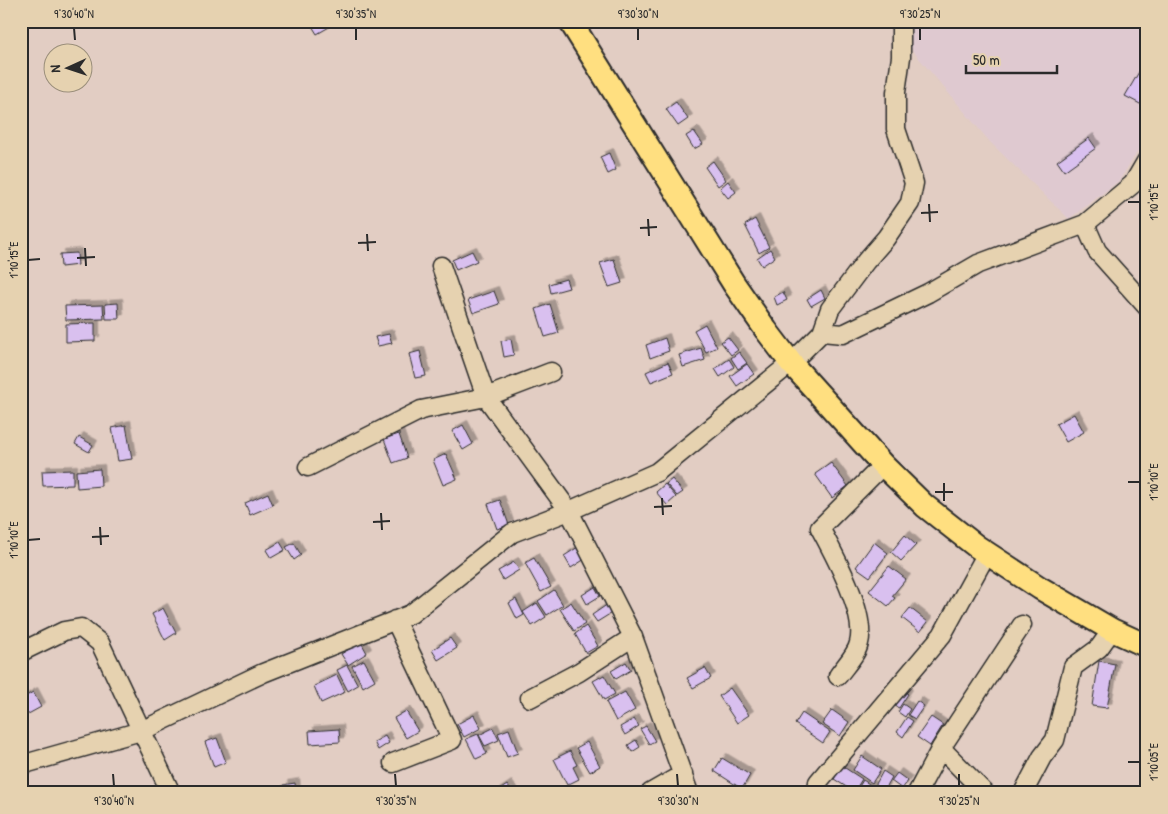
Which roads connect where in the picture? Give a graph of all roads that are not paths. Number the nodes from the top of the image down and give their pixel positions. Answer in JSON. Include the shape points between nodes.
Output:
{"nodes":[{"id":1,"x":570,"y":21,"type":"edge"},
{"id":2,"x":901,"y":21,"type":"edge"},
{"id":3,"x":1147,"y":160,"type":"edge"},
{"id":4,"x":1085,"y":224,"type":"junction"},
{"id":5,"x":441,"y":266,"type":"dead end"},
{"id":6,"x":1147,"y":307,"type":"edge"},
{"id":7,"x":822,"y":332,"type":"junction"},
{"id":8,"x":791,"y":363,"type":"junction"},
{"id":9,"x":550,"y":372,"type":"dead end"},
{"id":10,"x":486,"y":397,"type":"junction"},
{"id":11,"x":883,"y":465,"type":"junction"},
{"id":12,"x":308,"y":467,"type":"dead end"},
{"id":13,"x":569,"y":511,"type":"junction"},
{"id":14,"x":986,"y":553,"type":"junction"},
{"id":15,"x":396,"y":620,"type":"junction"},
{"id":16,"x":1022,"y":625,"type":"dead end"},
{"id":17,"x":1112,"y":630,"type":"junction"},
{"id":18,"x":633,"y":637,"type":"junction"},
{"id":19,"x":1147,"y":646,"type":"edge"},
{"id":20,"x":21,"y":652,"type":"edge"},
{"id":21,"x":838,"y":676,"type":"dead end"},
{"id":22,"x":530,"y":698,"type":"dead end"},
{"id":23,"x":141,"y":731,"type":"junction"},
{"id":24,"x":941,"y":748,"type":"junction"},
{"id":25,"x":393,"y":763,"type":"dead end"},
{"id":26,"x":21,"y":765,"type":"edge"},
{"id":27,"x":683,"y":774,"type":"junction"},
{"id":28,"x":171,"y":793,"type":"edge"},
{"id":29,"x":650,"y":793,"type":"edge"},
{"id":30,"x":689,"y":793,"type":"edge"},
{"id":31,"x":817,"y":793,"type":"edge"},
{"id":32,"x":917,"y":793,"type":"edge"},
{"id":33,"x":985,"y":793,"type":"edge"},
{"id":34,"x":1023,"y":793,"type":"edge"}],
"edges":[{"from":1,"to":8,"type":"main road","via":[[734,284]]},
{"from":2,"to":7,"type":"street","via":[[902,57],[896,92],[896,129],[914,183],[910,203],[830,309]]},
{"from":3,"to":4,"type":"street","via":[[1133,184]]},
{"from":4,"to":6,"type":"street","via":[[1097,251]]},
{"from":4,"to":7,"type":"street","via":[[978,264],[928,293],[843,334]]},
{"from":5,"to":10,"type":"street"},
{"from":7,"to":8,"type":"street"},
{"from":8,"to":11,"type":"main road"},
{"from":8,"to":13,"type":"street","via":[[657,472]]},
{"from":9,"to":10,"type":"street"},
{"from":10,"to":12,"type":"street","via":[[421,410]]},
{"from":10,"to":13,"type":"street"},
{"from":11,"to":14,"type":"main road","via":[[925,506]]},
{"from":11,"to":21,"type":"street","via":[[820,528],[846,577],[858,620],[860,644]]},
{"from":13,"to":15,"type":"street","via":[[512,533],[411,614]]},
{"from":13,"to":18,"type":"street"},
{"from":14,"to":17,"type":"main road"},
{"from":14,"to":31,"type":"street","via":[[942,635],[818,782]]},
{"from":15,"to":23,"type":"street","via":[[263,674]]},
{"from":15,"to":25,"type":"street","via":[[452,740]]},
{"from":16,"to":24,"type":"street"},
{"from":17,"to":19,"type":"main road"},
{"from":17,"to":34,"type":"street","via":[[1099,648],[1073,667],[1055,740]]},
{"from":18,"to":22,"type":"street","via":[[579,672]]},
{"from":18,"to":27,"type":"street"},
{"from":20,"to":23,"type":"street","via":[[64,631],[81,628],[100,642]]},
{"from":23,"to":26,"type":"street"},
{"from":23,"to":28,"type":"street"},
{"from":24,"to":32,"type":"street"},
{"from":24,"to":33,"type":"street"},
{"from":27,"to":29,"type":"street"},
{"from":27,"to":30,"type":"street"}]}
